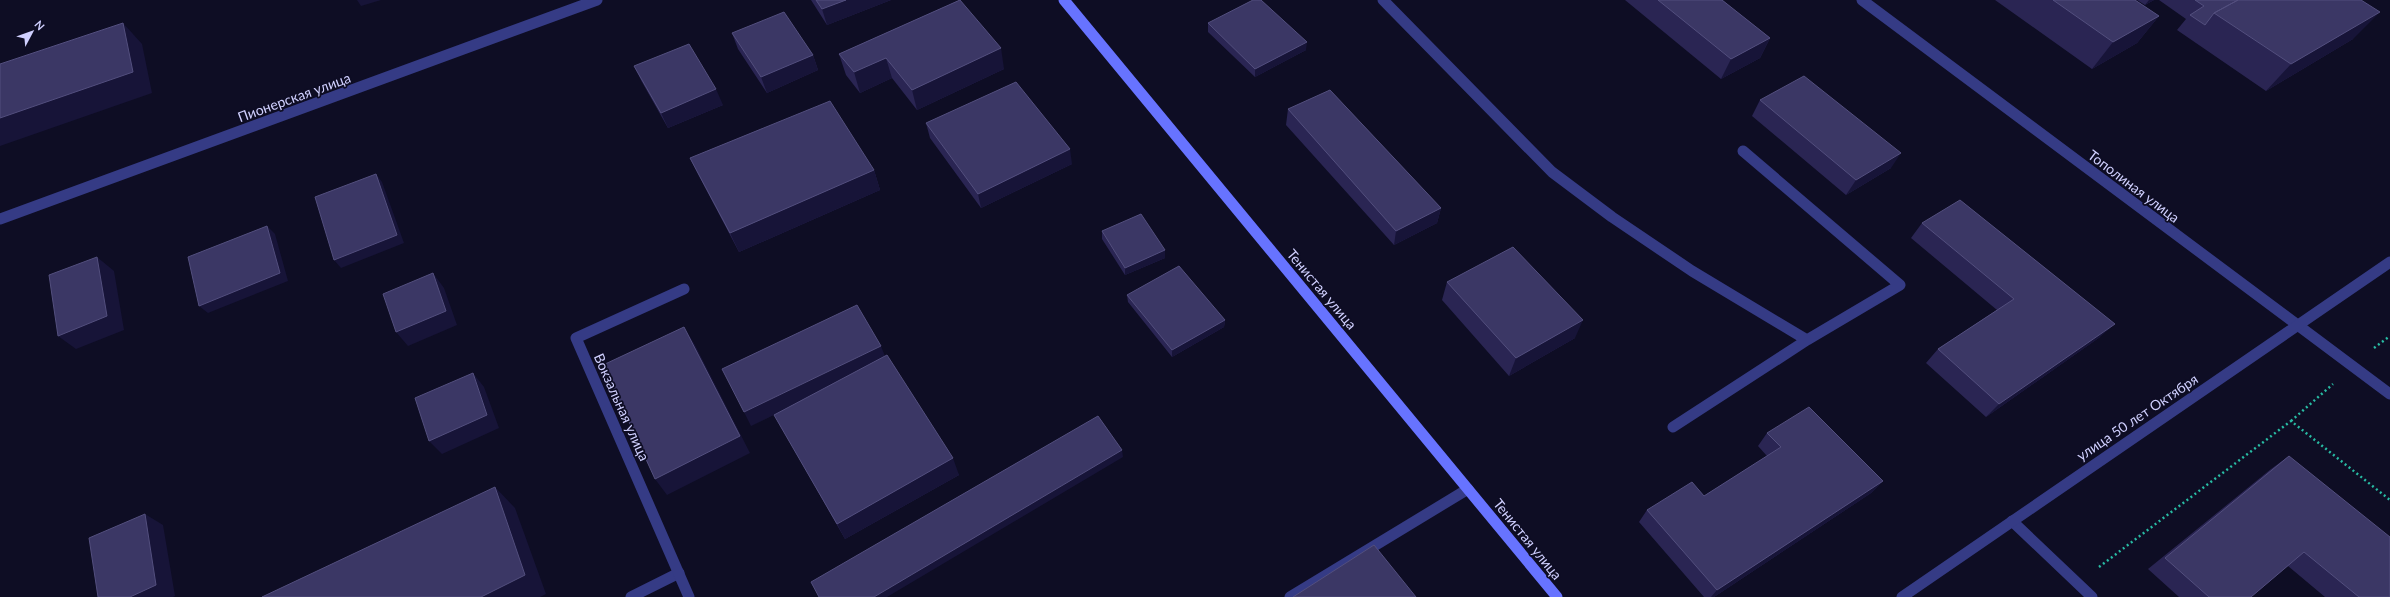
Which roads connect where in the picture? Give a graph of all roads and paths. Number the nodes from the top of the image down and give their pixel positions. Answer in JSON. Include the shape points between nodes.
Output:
{"nodes":[{"id":1,"x":597,"y":0,"type":"edge"},
{"id":2,"x":1064,"y":0,"type":"edge"},
{"id":3,"x":1383,"y":0,"type":"edge"},
{"id":4,"x":1862,"y":0,"type":"edge"},
{"id":5,"x":1743,"y":151,"type":"dead end"},
{"id":6,"x":0,"y":219,"type":"edge"},
{"id":7,"x":2390,"y":262,"type":"edge"},
{"id":8,"x":684,"y":288,"type":"dead end"},
{"id":9,"x":2298,"y":325,"type":"junction"},
{"id":10,"x":2390,"y":336,"type":"edge"},
{"id":11,"x":1807,"y":340,"type":"junction"},
{"id":12,"x":2353,"y":366,"type":"junction"},
{"id":13,"x":2390,"y":394,"type":"edge"},
{"id":14,"x":2291,"y":421,"type":"junction"},
{"id":15,"x":1673,"y":427,"type":"dead end"},
{"id":16,"x":1468,"y":489,"type":"junction"},
{"id":17,"x":2390,"y":500,"type":"edge"},
{"id":18,"x":2012,"y":521,"type":"junction"},
{"id":19,"x":679,"y":573,"type":"junction"},
{"id":20,"x":2078,"y":584,"type":"junction"},
{"id":21,"x":631,"y":597,"type":"edge"},
{"id":22,"x":689,"y":597,"type":"edge"},
{"id":23,"x":1290,"y":597,"type":"edge"},
{"id":24,"x":1557,"y":597,"type":"edge"},
{"id":25,"x":1902,"y":597,"type":"edge"},
{"id":26,"x":2092,"y":597,"type":"edge"}],
"edges":[{"from":1,"to":6,"type":"street","name":"Пионерская улица"},
{"from":2,"to":16,"type":"main road","name":"Тенистая улица"},
{"from":3,"to":11,"type":"street","via":[[1552,172],[1612,217],[1692,271]]},
{"from":4,"to":9,"type":"street","name":"Тополиная улица"},
{"from":5,"to":11,"type":"street","via":[[1900,285]]},
{"from":7,"to":9,"type":"street","name":"улица 50 лет Октября"},
{"from":8,"to":19,"type":"street","name":"Вокзальная улица","via":[[576,338]]},
{"from":9,"to":12,"type":"street","name":"Тополиная улица"},
{"from":9,"to":18,"type":"street","name":"улица 50 лет Октября"},
{"from":10,"to":12,"type":"path"},
{"from":11,"to":15,"type":"street"},
{"from":12,"to":13,"type":"street","name":"Тополиная улица"},
{"from":12,"to":14,"type":"path"},
{"from":14,"to":17,"type":"path"},
{"from":14,"to":20,"type":"path"},
{"from":16,"to":23,"type":"street"},
{"from":16,"to":24,"type":"main road","name":"Тенистая улица"},
{"from":18,"to":20,"type":"street"},
{"from":18,"to":25,"type":"street","name":"улица 50 лет Октября"},
{"from":19,"to":21,"type":"street"},
{"from":19,"to":22,"type":"street","name":"Вокзальная улица"},
{"from":20,"to":26,"type":"street"}]}
